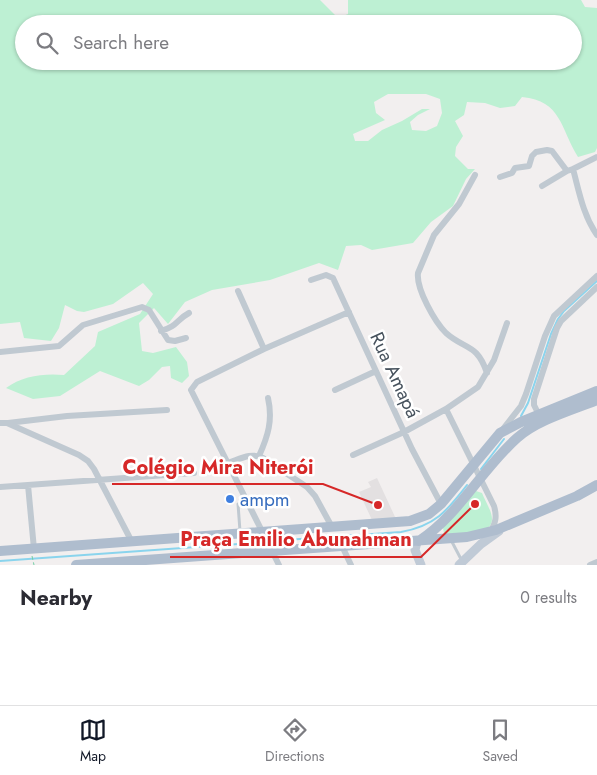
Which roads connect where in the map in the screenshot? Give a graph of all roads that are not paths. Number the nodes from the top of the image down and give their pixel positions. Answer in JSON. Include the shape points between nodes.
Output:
{"nodes":[{"id":1,"x":597,"y":157,"type":"edge"},
{"id":2,"x":570,"y":170,"type":"junction"},
{"id":3,"x":475,"y":175,"type":"dead end"},
{"id":4,"x":500,"y":177,"type":"dead end"},
{"id":5,"x":542,"y":186,"type":"dead end"},
{"id":6,"x":597,"y":234,"type":"edge"},
{"id":7,"x":597,"y":276,"type":"edge"},
{"id":8,"x":311,"y":280,"type":"dead end"},
{"id":9,"x":597,"y":287,"type":"edge"},
{"id":10,"x":238,"y":291,"type":"dead end"},
{"id":11,"x":349,"y":312,"type":"junction"},
{"id":12,"x":188,"y":313,"type":"dead end"},
{"id":13,"x":507,"y":323,"type":"dead end"},
{"id":14,"x":162,"y":331,"type":"junction"},
{"id":15,"x":186,"y":338,"type":"dead end"},
{"id":16,"x":264,"y":350,"type":"junction"},
{"id":17,"x":0,"y":352,"type":"edge"},
{"id":18,"x":376,"y":371,"type":"junction"},
{"id":19,"x":487,"y":373,"type":"junction"},
{"id":20,"x":335,"y":390,"type":"dead end"},
{"id":21,"x":597,"y":391,"type":"edge"},
{"id":22,"x":268,"y":398,"type":"dead end"},
{"id":23,"x":597,"y":400,"type":"edge"},
{"id":24,"x":167,"y":410,"type":"dead end"},
{"id":25,"x":446,"y":410,"type":"junction"},
{"id":26,"x":539,"y":415,"type":"junction"},
{"id":27,"x":3,"y":423,"type":"edge"},
{"id":28,"x":404,"y":432,"type":"junction"},
{"id":29,"x":500,"y":433,"type":"junction"},
{"id":30,"x":352,"y":455,"type":"dead end"},
{"id":31,"x":259,"y":456,"type":"junction"},
{"id":32,"x":228,"y":463,"type":"junction"},
{"id":33,"x":474,"y":464,"type":"junction"},
{"id":34,"x":194,"y":472,"type":"dead end"},
{"id":35,"x":480,"y":479,"type":"junction"},
{"id":36,"x":100,"y":480,"type":"junction"},
{"id":37,"x":28,"y":485,"type":"junction"},
{"id":38,"x":456,"y":486,"type":"junction"},
{"id":39,"x":597,"y":486,"type":"edge"},
{"id":40,"x":0,"y":488,"type":"edge"},
{"id":41,"x":246,"y":499,"type":"junction"},
{"id":42,"x":441,"y":504,"type":"junction"},
{"id":43,"x":441,"y":524,"type":"junction"},
{"id":44,"x":508,"y":525,"type":"junction"},
{"id":45,"x":332,"y":527,"type":"junction"},
{"id":46,"x":241,"y":534,"type":"junction"},
{"id":47,"x":485,"y":534,"type":"junction"},
{"id":48,"x":265,"y":535,"type":"junction"},
{"id":49,"x":451,"y":539,"type":"junction"},
{"id":50,"x":132,"y":542,"type":"junction"},
{"id":51,"x":417,"y":542,"type":"junction"},
{"id":52,"x":342,"y":546,"type":"junction"},
{"id":53,"x":271,"y":548,"type":"junction"},
{"id":54,"x":0,"y":551,"type":"edge"},
{"id":55,"x":33,"y":552,"type":"junction"},
{"id":56,"x":597,"y":562,"type":"edge"},
{"id":57,"x":144,"y":563,"type":"edge"},
{"id":58,"x":461,"y":563,"type":"edge"},
{"id":59,"x":76,"y":565,"type":"edge"},
{"id":60,"x":279,"y":565,"type":"edge"},
{"id":61,"x":351,"y":565,"type":"edge"},
{"id":62,"x":421,"y":565,"type":"edge"},
{"id":63,"x":590,"y":565,"type":"edge"}],
"edges":[{"from":1,"to":2,"type":"street"},
{"from":2,"to":4,"type":"street","via":[[547,150],[534,154],[529,166],[515,168]]},
{"from":2,"to":5,"type":"street"},
{"from":2,"to":6,"type":"street","via":[[584,210]]},
{"from":3,"to":19,"type":"street","via":[[459,204],[434,235],[418,279],[421,292],[445,332],[478,353]]},
{"from":7,"to":29,"type":"street","via":[[554,316],[526,394]]},
{"from":8,"to":11,"type":"street","name":"Rua Amapá","via":[[331,276]]},
{"from":9,"to":26,"type":"street","via":[[568,312],[557,328],[534,399]]},
{"from":10,"to":16,"type":"street"},
{"from":11,"to":16,"type":"street"},
{"from":11,"to":18,"type":"street","name":"Rua Amapá"},
{"from":12,"to":14,"type":"street","via":[[176,325]]},
{"from":13,"to":19,"type":"street"},
{"from":14,"to":15,"type":"street","via":[[170,341]]},
{"from":14,"to":17,"type":"street","via":[[149,310],[142,307],[83,325],[55,348]]},
{"from":16,"to":32,"type":"street","via":[[197,382],[190,390]]},
{"from":18,"to":20,"type":"street"},
{"from":18,"to":28,"type":"street","name":"Rua Amapá"},
{"from":19,"to":25,"type":"street","via":[[478,387]]},
{"from":21,"to":26,"type":"main road"},
{"from":22,"to":31,"type":"street","via":[[270,424]]},
{"from":23,"to":35,"type":"main road","via":[[519,436]]},
{"from":24,"to":27,"type":"street"},
{"from":25,"to":28,"type":"street"},
{"from":25,"to":33,"type":"street"},
{"from":26,"to":29,"type":"main road"},
{"from":27,"to":36,"type":"street","via":[[79,455],[88,461]]},
{"from":28,"to":30,"type":"street"},
{"from":28,"to":42,"type":"street","name":"Rua Amapá"},
{"from":29,"to":33,"type":"main road"},
{"from":31,"to":32,"type":"street"},
{"from":31,"to":45,"type":"street","via":[[307,488]]},
{"from":32,"to":41,"type":"street"},
{"from":33,"to":35,"type":"street"},
{"from":33,"to":38,"type":"main road"},
{"from":34,"to":36,"type":"street"},
{"from":35,"to":38,"type":"main road"},
{"from":35,"to":43,"type":"main road"},
{"from":35,"to":47,"type":"street","via":[[496,512],[494,526]]},
{"from":36,"to":37,"type":"street"},
{"from":36,"to":50,"type":"street"},
{"from":37,"to":40,"type":"street"},
{"from":37,"to":55,"type":"street"},
{"from":38,"to":42,"type":"main road"},
{"from":39,"to":44,"type":"main road"},
{"from":41,"to":46,"type":"lane","via":[[238,504]]},
{"from":41,"to":48,"type":"street"},
{"from":42,"to":45,"type":"main road","via":[[429,514],[410,521]]},
{"from":43,"to":49,"type":"main road","via":[[442,535]]},
{"from":43,"to":51,"type":"main road"},
{"from":44,"to":47,"type":"main road"},
{"from":44,"to":58,"type":"main road"},
{"from":45,"to":48,"type":"main road"},
{"from":46,"to":48,"type":"main road"},
{"from":46,"to":50,"type":"main road"},
{"from":47,"to":49,"type":"main road"},
{"from":48,"to":53,"type":"street"},
{"from":49,"to":51,"type":"main road"},
{"from":49,"to":58,"type":"lane"},
{"from":50,"to":55,"type":"main road"},
{"from":51,"to":52,"type":"main road"},
{"from":51,"to":62,"type":"main road","via":[[415,550]]},
{"from":52,"to":53,"type":"main road"},
{"from":52,"to":61,"type":"street"},
{"from":53,"to":57,"type":"main road"},
{"from":53,"to":60,"type":"street"},
{"from":54,"to":55,"type":"main road"},
{"from":56,"to":63,"type":"street"},
{"from":57,"to":59,"type":"main road"}]}
